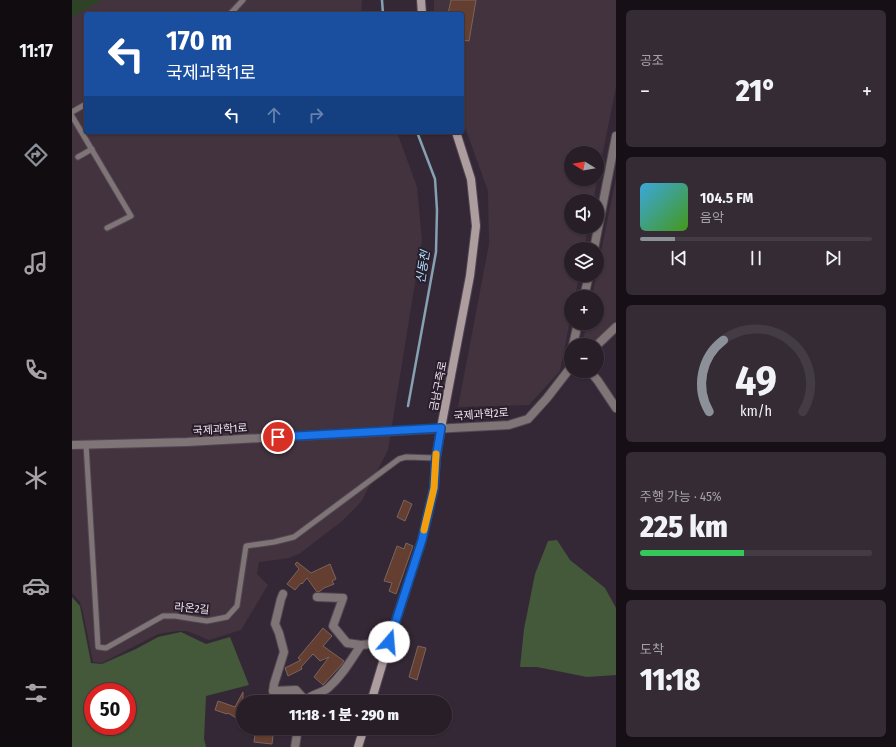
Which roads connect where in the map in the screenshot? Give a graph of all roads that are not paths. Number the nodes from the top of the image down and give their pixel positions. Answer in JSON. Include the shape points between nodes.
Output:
{"nodes":[{"id":1,"x":243,"y":0,"type":"edge"},
{"id":2,"x":421,"y":0,"type":"edge"},
{"id":3,"x":232,"y":12,"type":"edge"},
{"id":4,"x":422,"y":12,"type":"edge"},
{"id":5,"x":84,"y":105,"type":"edge"},
{"id":6,"x":72,"y":112,"type":"edge"},
{"id":7,"x":72,"y":116,"type":"edge"},
{"id":8,"x":457,"y":134,"type":"edge"},
{"id":9,"x":616,"y":136,"type":"edge"},
{"id":10,"x":92,"y":149,"type":"junction"},
{"id":11,"x":78,"y":157,"type":"dead end"},
{"id":12,"x":107,"y":228,"type":"dead end"},
{"id":13,"x":595,"y":242,"type":"edge"},
{"id":14,"x":616,"y":327,"type":"edge"},
{"id":15,"x":604,"y":338,"type":"edge"},
{"id":16,"x":564,"y":376,"type":"edge"},
{"id":17,"x":596,"y":378,"type":"edge"},
{"id":18,"x":616,"y":408,"type":"edge"},
{"id":19,"x":441,"y":428,"type":"junction"},
{"id":20,"x":86,"y":444,"type":"junction"},
{"id":21,"x":72,"y":445,"type":"edge"},
{"id":22,"x":436,"y":458,"type":"junction"},
{"id":23,"x":283,"y":594,"type":"dead end"},
{"id":24,"x":317,"y":597,"type":"dead end"},
{"id":25,"x":389,"y":642,"type":"junction"},
{"id":26,"x":361,"y":645,"type":"junction"},
{"id":27,"x":300,"y":695,"type":"edge"},
{"id":28,"x":312,"y":695,"type":"edge"},
{"id":29,"x":373,"y":695,"type":"edge"},
{"id":30,"x":297,"y":735,"type":"edge"},
{"id":31,"x":362,"y":735,"type":"edge"},
{"id":32,"x":295,"y":747,"type":"edge"},
{"id":33,"x":358,"y":747,"type":"edge"}],
"edges":[{"from":1,"to":3,"type":"lane"},
{"from":2,"to":4,"type":"main road"},
{"from":5,"to":6,"type":"lane"},
{"from":7,"to":10,"type":"lane"},
{"from":8,"to":19,"type":"main road","name":"금남구즉로","via":[[471,180],[476,226],[466,298]]},
{"from":9,"to":13,"type":"street"},
{"from":10,"to":11,"type":"lane"},
{"from":10,"to":12,"type":"lane","via":[[131,216]]},
{"from":14,"to":15,"type":"street"},
{"from":16,"to":19,"type":"street","name":"국제과학2로","via":[[528,419],[509,425]]},
{"from":17,"to":18,"type":"street"},
{"from":19,"to":20,"type":"street","name":"국제과학1로","via":[[187,442]]},
{"from":19,"to":22,"type":"main road","name":"금남구즉로"},
{"from":20,"to":21,"type":"street","name":"국제과학1로"},
{"from":20,"to":22,"type":"lane","name":"라온2길","via":[[98,647],[106,648],[163,616],[207,621],[227,617],[237,606],[246,546],[294,538],[399,459]]},
{"from":22,"to":25,"type":"main road","name":"금남구즉로","via":[[434,488],[422,540]]},
{"from":23,"to":27,"type":"street","via":[[275,624],[284,652],[273,691],[296,690]]},
{"from":24,"to":26,"type":"street","via":[[343,598],[333,626],[347,643]]},
{"from":25,"to":26,"type":"street"},
{"from":25,"to":29,"type":"main road","name":"금남구즉로"},
{"from":26,"to":28,"type":"street","via":[[348,666],[328,688]]},
{"from":30,"to":32,"type":"street"},
{"from":31,"to":33,"type":"main road"}]}
